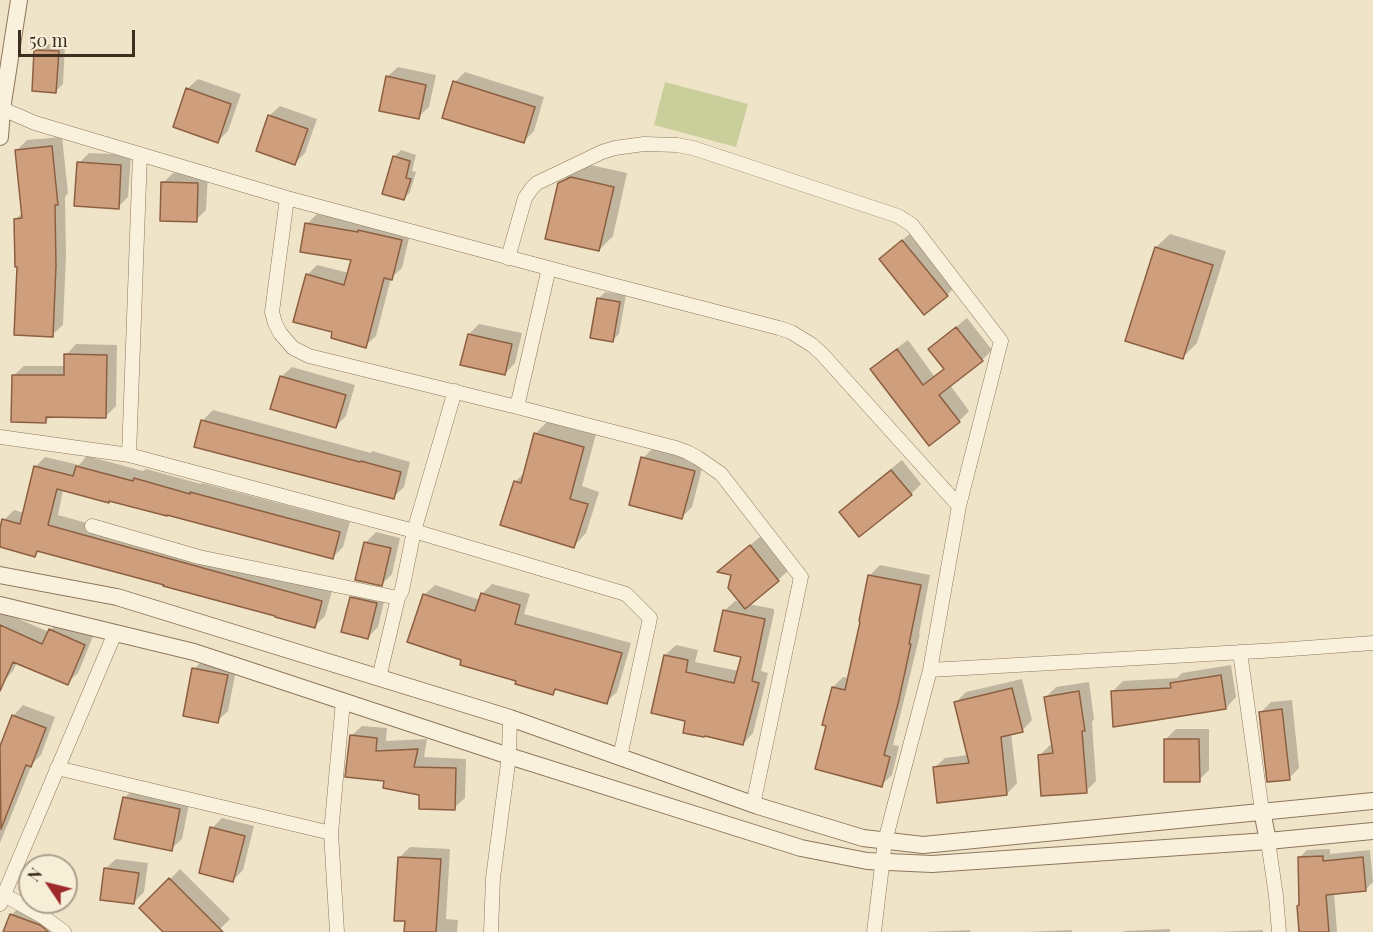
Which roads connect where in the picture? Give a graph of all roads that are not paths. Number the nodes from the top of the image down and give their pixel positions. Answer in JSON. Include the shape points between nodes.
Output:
{"nodes":[{"id":1,"x":19,"y":0,"type":"edge"},
{"id":2,"x":1,"y":109,"type":"edge"},
{"id":3,"x":0,"y":137,"type":"edge"},
{"id":4,"x":140,"y":154,"type":"junction"},
{"id":5,"x":287,"y":198,"type":"junction"},
{"id":6,"x":508,"y":258,"type":"junction"},
{"id":7,"x":549,"y":268,"type":"junction"},
{"id":8,"x":454,"y":392,"type":"junction"},
{"id":9,"x":517,"y":407,"type":"junction"},
{"id":10,"x":0,"y":437,"type":"edge"},
{"id":11,"x":129,"y":455,"type":"junction"},
{"id":12,"x":959,"y":506,"type":"junction"},
{"id":13,"x":92,"y":526,"type":"dead end"},
{"id":14,"x":414,"y":531,"type":"junction"},
{"id":15,"x":0,"y":575,"type":"edge"},
{"id":16,"x":398,"y":598,"type":"junction"},
{"id":17,"x":0,"y":605,"type":"edge"},
{"id":18,"x":115,"y":633,"type":"junction"},
{"id":19,"x":1373,"y":643,"type":"edge"},
{"id":20,"x":1240,"y":652,"type":"junction"},
{"id":21,"x":930,"y":670,"type":"junction"},
{"id":22,"x":379,"y":678,"type":"junction"},
{"id":23,"x":343,"y":701,"type":"junction"},
{"id":24,"x":510,"y":718,"type":"junction"},
{"id":25,"x":509,"y":756,"type":"junction"},
{"id":26,"x":620,"y":757,"type":"junction"},
{"id":27,"x":57,"y":768,"type":"junction"},
{"id":28,"x":1373,"y":801,"type":"edge"},
{"id":29,"x":753,"y":805,"type":"junction"},
{"id":30,"x":1262,"y":812,"type":"junction"},
{"id":31,"x":1373,"y":831,"type":"edge"},
{"id":32,"x":331,"y":833,"type":"junction"},
{"id":33,"x":885,"y":841,"type":"junction"},
{"id":34,"x":1268,"y":841,"type":"junction"},
{"id":35,"x":882,"y":862,"type":"junction"},
{"id":36,"x":2,"y":899,"type":"edge"},
{"id":37,"x":64,"y":932,"type":"edge"},
{"id":38,"x":337,"y":932,"type":"edge"},
{"id":39,"x":491,"y":932,"type":"edge"},
{"id":40,"x":874,"y":932,"type":"edge"},
{"id":41,"x":1280,"y":932,"type":"edge"}],
"edges":[{"from":1,"to":2,"type":"street"},
{"from":2,"to":3,"type":"street"},
{"from":2,"to":4,"type":"street"},
{"from":4,"to":5,"type":"street"},
{"from":4,"to":11,"type":"street"},
{"from":5,"to":6,"type":"street"},
{"from":5,"to":8,"type":"street","via":[[272,312],[287,342],[309,356]]},
{"from":6,"to":7,"type":"street"},
{"from":6,"to":12,"type":"street","via":[[525,198],[532,188],[602,152],[630,145],[661,143],[693,148],[898,216],[912,225],[1001,340]]},
{"from":7,"to":9,"type":"street"},
{"from":7,"to":12,"type":"street","via":[[779,328],[802,338],[822,354]]},
{"from":8,"to":9,"type":"street"},
{"from":8,"to":14,"type":"street"},
{"from":9,"to":29,"type":"street","via":[[676,448],[698,458],[721,474],[801,577]]},
{"from":10,"to":11,"type":"street"},
{"from":11,"to":14,"type":"street"},
{"from":12,"to":21,"type":"street"},
{"from":13,"to":16,"type":"street","via":[[199,557]]},
{"from":14,"to":16,"type":"street"},
{"from":14,"to":26,"type":"street","via":[[626,594],[650,618]]},
{"from":15,"to":22,"type":"street","via":[[117,597]]},
{"from":16,"to":22,"type":"street"},
{"from":17,"to":18,"type":"street"},
{"from":18,"to":23,"type":"street","via":[[194,652]]},
{"from":18,"to":27,"type":"street"},
{"from":19,"to":20,"type":"street"},
{"from":20,"to":21,"type":"street"},
{"from":20,"to":30,"type":"street"},
{"from":21,"to":33,"type":"street"},
{"from":22,"to":24,"type":"street"},
{"from":23,"to":25,"type":"street"},
{"from":23,"to":32,"type":"street"},
{"from":24,"to":25,"type":"street"},
{"from":24,"to":26,"type":"street"},
{"from":25,"to":35,"type":"street","via":[[801,848]]},
{"from":25,"to":39,"type":"street","via":[[493,878]]},
{"from":26,"to":29,"type":"street"},
{"from":27,"to":32,"type":"street"},
{"from":27,"to":36,"type":"street"},
{"from":28,"to":30,"type":"street"},
{"from":29,"to":33,"type":"street"},
{"from":30,"to":33,"type":"street","via":[[923,845]]},
{"from":30,"to":34,"type":"street"},
{"from":31,"to":34,"type":"street"},
{"from":32,"to":38,"type":"street"},
{"from":33,"to":35,"type":"street"},
{"from":34,"to":35,"type":"street","via":[[932,864]]},
{"from":34,"to":41,"type":"street"},
{"from":35,"to":40,"type":"street"},
{"from":36,"to":37,"type":"street","via":[[42,916]]}]}
